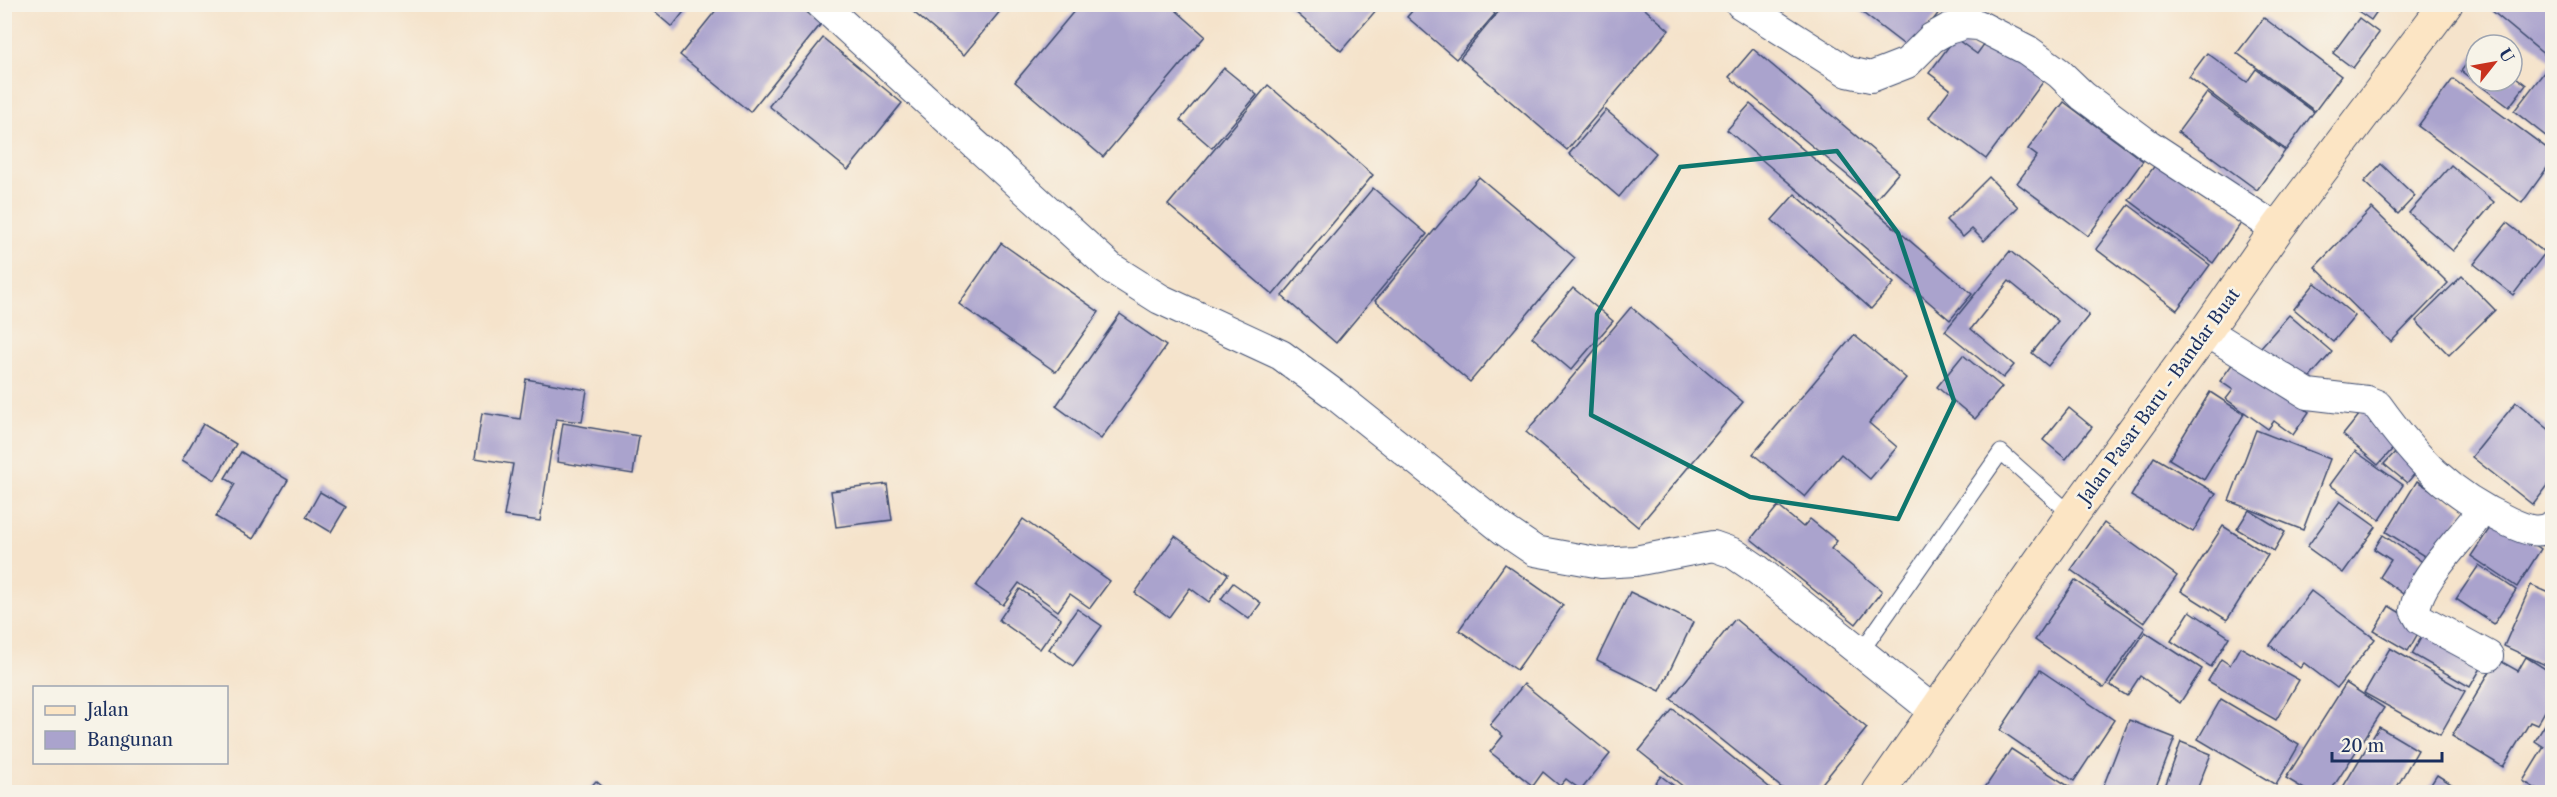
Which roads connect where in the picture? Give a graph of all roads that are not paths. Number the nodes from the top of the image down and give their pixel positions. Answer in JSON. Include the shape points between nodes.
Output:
{"nodes":[{"id":1,"x":821,"y":4,"type":"edge"},
{"id":2,"x":1742,"y":4,"type":"edge"},
{"id":3,"x":2446,"y":4,"type":"edge"},
{"id":4,"x":2277,"y":229,"type":"junction"},
{"id":5,"x":2206,"y":331,"type":"junction"},
{"id":6,"x":2482,"y":510,"type":"junction"},
{"id":7,"x":2072,"y":515,"type":"junction"},
{"id":8,"x":2553,"y":526,"type":"edge"},
{"id":9,"x":1860,"y":653,"type":"junction"},
{"id":10,"x":2488,"y":656,"type":"dead end"},
{"id":11,"x":1934,"y":711,"type":"junction"},
{"id":12,"x":1879,"y":792,"type":"edge"}],
"edges":[{"from":1,"to":9,"type":"street","via":[[1111,268],[1160,299],[1281,355],[1535,551],[1601,563],[1635,561],[1713,546],[1758,570]]},
{"from":2,"to":4,"type":"street","via":[[1848,72],[1871,77],[1907,63],[1932,38],[1948,29],[1978,25],[2027,50],[2149,146]]},
{"from":3,"to":4,"type":"street","name":"Jalan Pasar Baru - Bandar Buat"},
{"from":4,"to":5,"type":"street","name":"Jalan Pasar Baru - Bandar Buat"},
{"from":5,"to":6,"type":"street","via":[[2308,394],[2377,405],[2429,469]]},
{"from":5,"to":7,"type":"street","name":"Jalan Pasar Baru - Bandar Buat"},
{"from":6,"to":8,"type":"street","via":[[2525,530],[2540,531]]},
{"from":6,"to":10,"type":"street","via":[[2422,586],[2415,610],[2420,620]]},
{"from":7,"to":9,"type":"lane","via":[[2001,452]]},
{"from":7,"to":11,"type":"street","name":"Jalan Pasar Baru - Bandar Buat"},
{"from":9,"to":11,"type":"street"},
{"from":11,"to":12,"type":"street","name":"Jalan Pasar Baru - Bandar Buat"}]}
